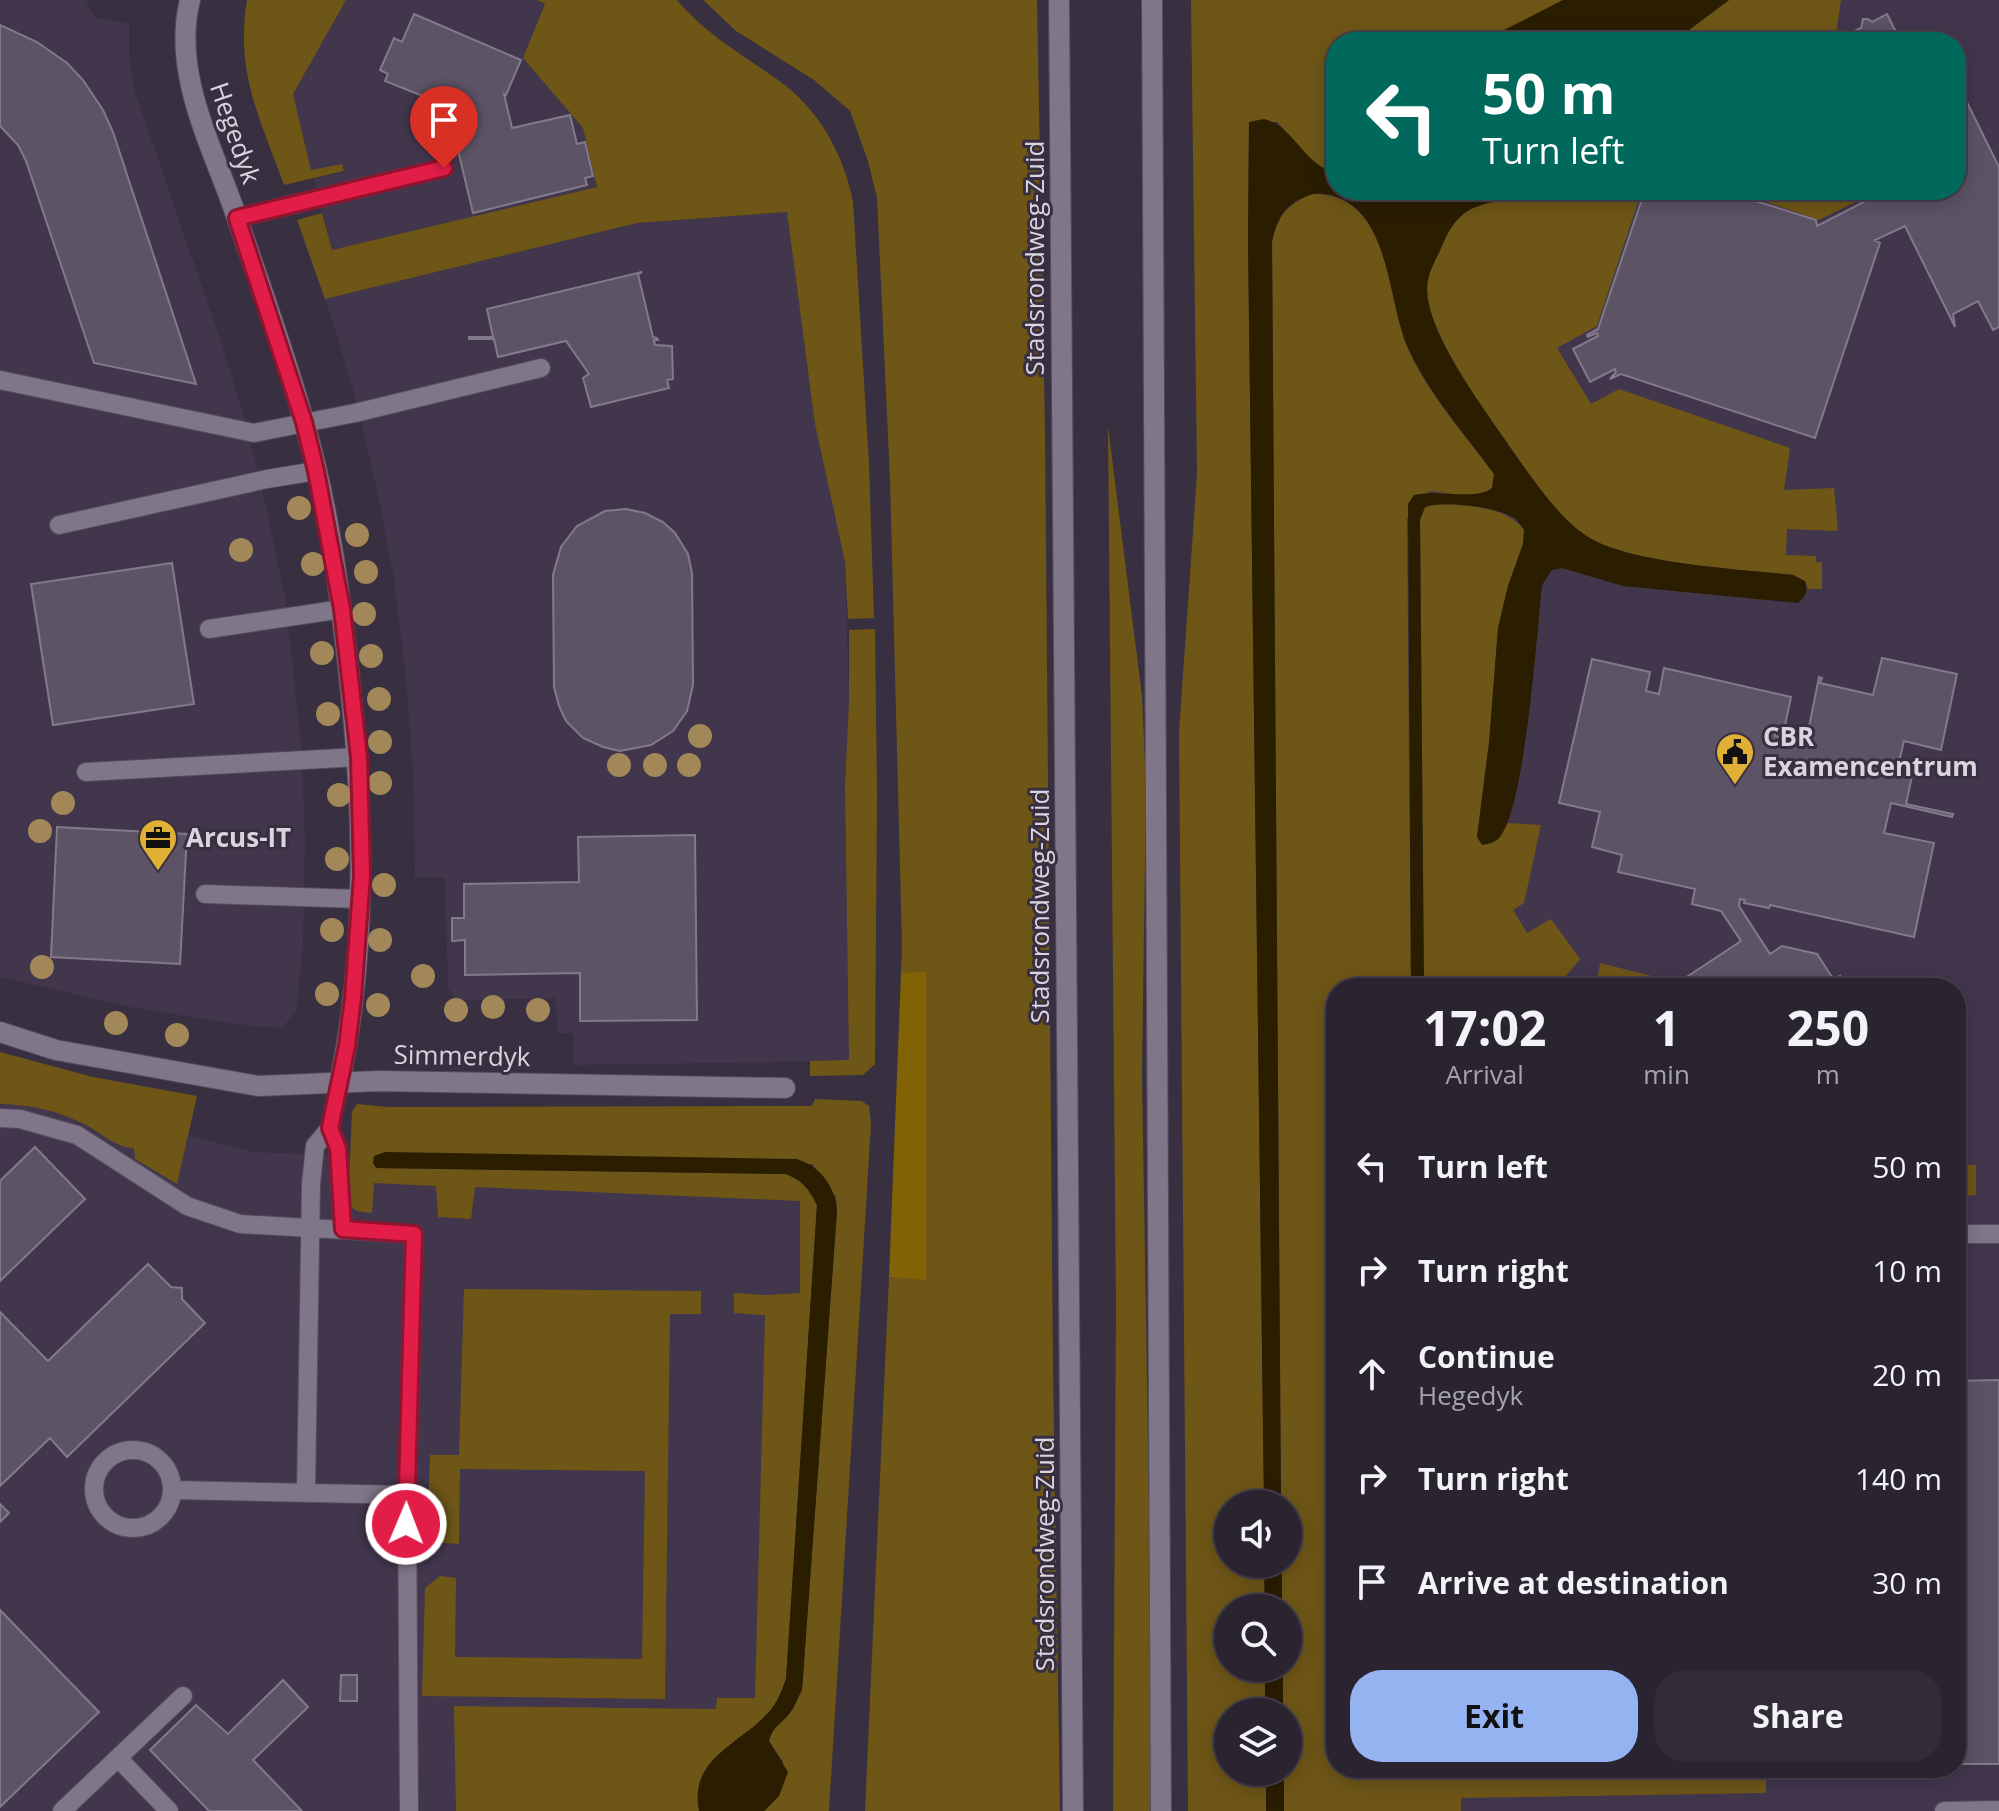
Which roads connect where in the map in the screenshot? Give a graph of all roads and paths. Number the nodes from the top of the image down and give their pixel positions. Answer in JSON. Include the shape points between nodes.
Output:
{"nodes":[{"id":1,"x":190,"y":0,"type":"edge"},
{"id":2,"x":1059,"y":0,"type":"edge"},
{"id":3,"x":1152,"y":0,"type":"edge"},
{"id":4,"x":444,"y":168,"type":"dead end"},
{"id":5,"x":237,"y":218,"type":"junction"},
{"id":6,"x":541,"y":368,"type":"dead end"},
{"id":7,"x":0,"y":380,"type":"edge"},
{"id":8,"x":304,"y":422,"type":"junction"},
{"id":9,"x":316,"y":471,"type":"junction"},
{"id":10,"x":59,"y":525,"type":"dead end"},
{"id":11,"x":342,"y":609,"type":"junction"},
{"id":12,"x":209,"y":629,"type":"dead end"},
{"id":13,"x":359,"y":757,"type":"junction"},
{"id":14,"x":86,"y":772,"type":"dead end"},
{"id":15,"x":205,"y":894,"type":"dead end"},
{"id":16,"x":360,"y":899,"type":"junction"},
{"id":17,"x":0,"y":1032,"type":"edge"},
{"id":18,"x":340,"y":1081,"type":"junction"},
{"id":19,"x":785,"y":1088,"type":"dead end"},
{"id":20,"x":0,"y":1118,"type":"edge"},
{"id":21,"x":330,"y":1128,"type":"junction"},
{"id":22,"x":308,"y":1227,"type":"junction"},
{"id":23,"x":343,"y":1229,"type":"junction"},
{"id":24,"x":1966,"y":1234,"type":"edge"},
{"id":25,"x":1999,"y":1234,"type":"edge"},
{"id":26,"x":173,"y":1490,"type":"junction"},
{"id":27,"x":306,"y":1491,"type":"junction"},
{"id":28,"x":407,"y":1495,"type":"junction"},
{"id":29,"x":183,"y":1696,"type":"dead end"},
{"id":30,"x":118,"y":1758,"type":"junction"},
{"id":31,"x":1999,"y":1810,"type":"edge"},
{"id":32,"x":62,"y":1811,"type":"edge"},
{"id":33,"x":169,"y":1811,"type":"edge"},
{"id":34,"x":409,"y":1811,"type":"edge"},
{"id":35,"x":1073,"y":1811,"type":"edge"},
{"id":36,"x":1161,"y":1811,"type":"edge"},
{"id":37,"x":1944,"y":1811,"type":"edge"}],
"edges":[{"from":1,"to":5,"type":"main road","name":"Hegedyk","via":[[186,66]]},
{"from":2,"to":35,"type":"main road","name":"Stadsrondweg-Zuid"},
{"from":3,"to":36,"type":"main road"},
{"from":4,"to":5,"type":"lane"},
{"from":5,"to":8,"type":"main road","name":"Hegedyk"},
{"from":6,"to":8,"type":"lane"},
{"from":7,"to":8,"type":"lane","via":[[254,433]]},
{"from":8,"to":9,"type":"main road","name":"Hegedyk"},
{"from":9,"to":10,"type":"lane"},
{"from":9,"to":11,"type":"main road","name":"Hegedyk"},
{"from":11,"to":12,"type":"lane"},
{"from":11,"to":13,"type":"main road","name":"Hegedyk"},
{"from":13,"to":14,"type":"lane"},
{"from":13,"to":16,"type":"main road","name":"Hegedyk"},
{"from":15,"to":16,"type":"lane"},
{"from":16,"to":18,"type":"main road","name":"Hegedyk"},
{"from":17,"to":18,"type":"main road","name":"Simmerdyk","via":[[56,1050],[258,1086]]},
{"from":18,"to":19,"type":"main road","name":"Simmerdyk"},
{"from":18,"to":21,"type":"lane"},
{"from":20,"to":22,"type":"lane","via":[[77,1135],[187,1206],[240,1224]]},
{"from":21,"to":22,"type":"lane","via":[[315,1146]]},
{"from":21,"to":23,"type":"lane","via":[[338,1148]]},
{"from":22,"to":23,"type":"lane"},
{"from":22,"to":27,"type":"lane"},
{"from":23,"to":28,"type":"lane","via":[[414,1234]]},
{"from":24,"to":25,"type":"lane"},
{"from":26,"to":26,"type":"lane","via":[[162,1461],[134,1449],[105,1461],[93,1489],[104,1517],[132,1529],[161,1518]]},
{"from":26,"to":27,"type":"lane"},
{"from":27,"to":28,"type":"lane"},
{"from":28,"to":34,"type":"lane"},
{"from":29,"to":30,"type":"lane"},
{"from":30,"to":32,"type":"lane"},
{"from":30,"to":33,"type":"lane"},
{"from":31,"to":37,"type":"lane"}]}
